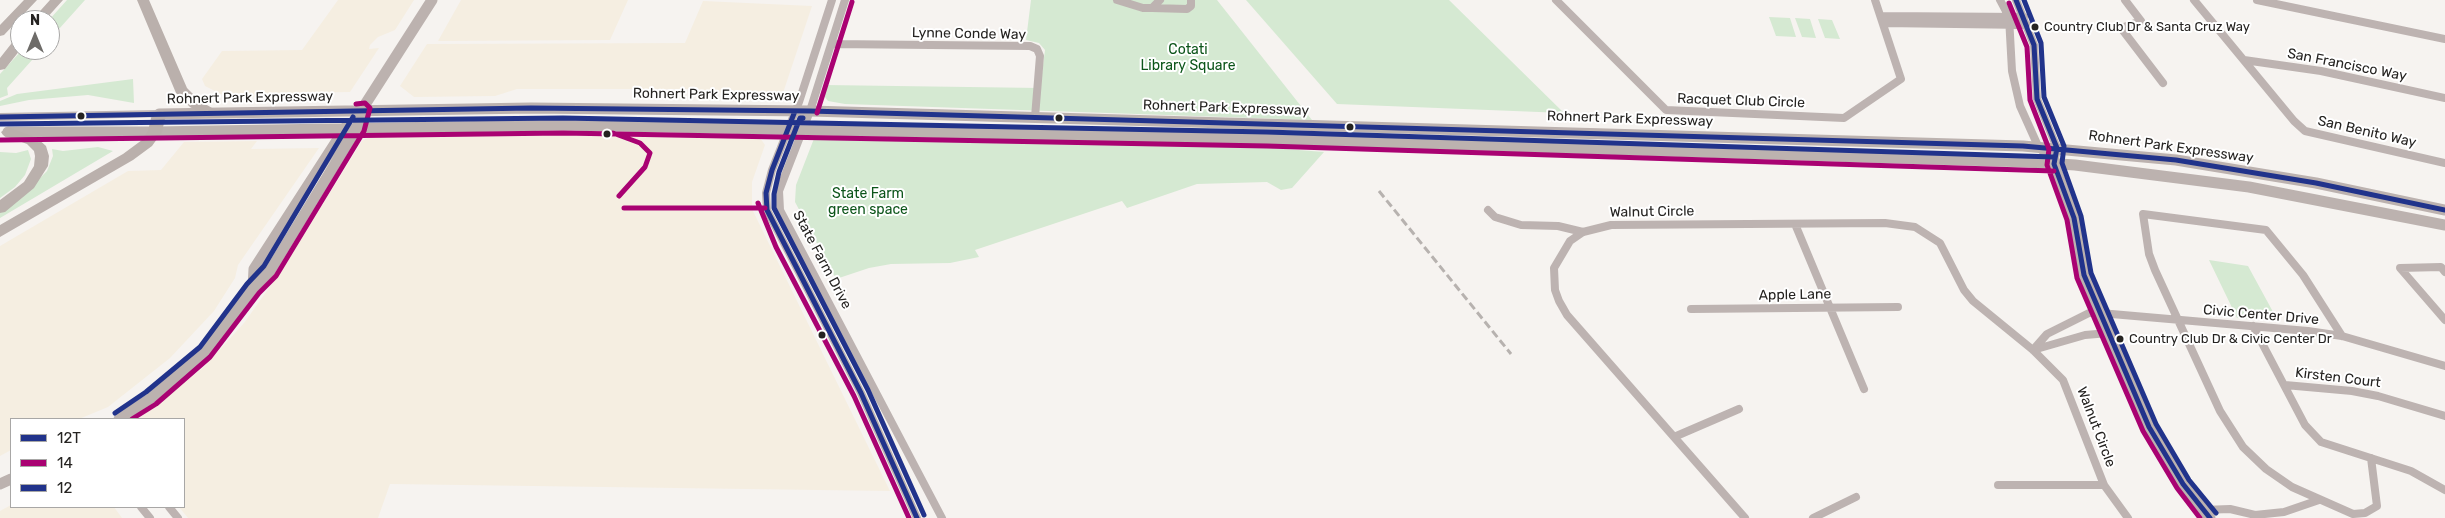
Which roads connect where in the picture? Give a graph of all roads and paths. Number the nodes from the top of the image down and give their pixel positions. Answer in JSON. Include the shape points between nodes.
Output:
{"nodes":[{"id":1,"x":30,"y":0,"type":"edge"},
{"id":2,"x":57,"y":0,"type":"edge"},
{"id":3,"x":143,"y":0,"type":"edge"},
{"id":4,"x":432,"y":0,"type":"edge"},
{"id":5,"x":832,"y":0,"type":"edge"},
{"id":6,"x":845,"y":0,"type":"edge"},
{"id":7,"x":1117,"y":0,"type":"edge"},
{"id":8,"x":1160,"y":0,"type":"edge"},
{"id":9,"x":1191,"y":0,"type":"edge"},
{"id":10,"x":1556,"y":0,"type":"edge"},
{"id":11,"x":1875,"y":0,"type":"edge"},
{"id":12,"x":2000,"y":0,"type":"edge"},
{"id":13,"x":2016,"y":0,"type":"edge"},
{"id":14,"x":2125,"y":0,"type":"edge"},
{"id":15,"x":2194,"y":0,"type":"edge"},
{"id":16,"x":2257,"y":0,"type":"edge"},
{"id":17,"x":1152,"y":8,"type":"junction"},
{"id":18,"x":48,"y":10,"type":"edge"},
{"id":19,"x":2009,"y":16,"type":"junction"},
{"id":20,"x":2024,"y":16,"type":"junction"},
{"id":21,"x":1883,"y":20,"type":"junction"},
{"id":22,"x":2011,"y":24,"type":"junction"},
{"id":23,"x":2027,"y":25,"type":"junction"},
{"id":24,"x":0,"y":32,"type":"edge"},
{"id":25,"x":2445,"y":39,"type":"edge"},
{"id":26,"x":832,"y":44,"type":"junction"},
{"id":27,"x":10,"y":50,"type":"edge"},
{"id":28,"x":10,"y":53,"type":"edge"},
{"id":29,"x":0,"y":60,"type":"edge"},
{"id":30,"x":2244,"y":60,"type":"junction"},
{"id":31,"x":0,"y":66,"type":"edge"},
{"id":32,"x":2163,"y":83,"type":"dead end"},
{"id":33,"x":2445,"y":98,"type":"edge"},
{"id":34,"x":363,"y":110,"type":"junction"},
{"id":35,"x":795,"y":111,"type":"junction"},
{"id":36,"x":810,"y":111,"type":"junction"},
{"id":37,"x":158,"y":114,"type":"junction"},
{"id":38,"x":214,"y":115,"type":"junction"},
{"id":39,"x":0,"y":117,"type":"edge"},
{"id":40,"x":1035,"y":117,"type":"junction"},
{"id":41,"x":357,"y":128,"type":"junction"},
{"id":42,"x":343,"y":129,"type":"junction"},
{"id":43,"x":788,"y":129,"type":"junction"},
{"id":44,"x":804,"y":130,"type":"junction"},
{"id":45,"x":4,"y":132,"type":"edge"},
{"id":46,"x":155,"y":132,"type":"junction"},
{"id":47,"x":2038,"y":146,"type":"junction"},
{"id":48,"x":2057,"y":148,"type":"junction"},
{"id":49,"x":2445,"y":163,"type":"edge"},
{"id":50,"x":2054,"y":164,"type":"junction"},
{"id":51,"x":0,"y":208,"type":"edge"},
{"id":52,"x":1488,"y":210,"type":"dead end"},
{"id":53,"x":2445,"y":210,"type":"edge"},
{"id":54,"x":1795,"y":224,"type":"junction"},
{"id":55,"x":2445,"y":225,"type":"edge"},
{"id":56,"x":0,"y":232,"type":"edge"},
{"id":57,"x":1583,"y":232,"type":"junction"},
{"id":58,"x":2445,"y":272,"type":"edge"},
{"id":59,"x":253,"y":288,"type":"junction"},
{"id":60,"x":1829,"y":307,"type":"junction"},
{"id":61,"x":1898,"y":307,"type":"dead end"},
{"id":62,"x":1691,"y":309,"type":"dead end"},
{"id":63,"x":2100,"y":313,"type":"junction"},
{"id":64,"x":2178,"y":320,"type":"junction"},
{"id":65,"x":2445,"y":320,"type":"edge"},
{"id":66,"x":2253,"y":326,"type":"junction"},
{"id":67,"x":2108,"y":333,"type":"junction"},
{"id":68,"x":2342,"y":336,"type":"junction"},
{"id":69,"x":2033,"y":350,"type":"junction"},
{"id":70,"x":2445,"y":366,"type":"edge"},
{"id":71,"x":2285,"y":385,"type":"junction"},
{"id":72,"x":1864,"y":389,"type":"dead end"},
{"id":73,"x":1739,"y":408,"type":"dead end"},
{"id":74,"x":2445,"y":416,"type":"edge"},
{"id":75,"x":121,"y":418,"type":"edge"},
{"id":76,"x":1674,"y":437,"type":"junction"},
{"id":77,"x":2371,"y":458,"type":"junction"},
{"id":78,"x":1998,"y":485,"type":"dead end"},
{"id":79,"x":2104,"y":485,"type":"junction"},
{"id":80,"x":2445,"y":490,"type":"edge"},
{"id":81,"x":1856,"y":497,"type":"dead end"},
{"id":82,"x":2319,"y":500,"type":"junction"},
{"id":83,"x":142,"y":508,"type":"edge"},
{"id":84,"x":170,"y":508,"type":"edge"},
{"id":85,"x":2206,"y":514,"type":"edge"},
{"id":86,"x":150,"y":518,"type":"edge"},
{"id":87,"x":178,"y":518,"type":"edge"},
{"id":88,"x":917,"y":518,"type":"edge"},
{"id":89,"x":942,"y":518,"type":"edge"},
{"id":90,"x":1745,"y":518,"type":"edge"},
{"id":91,"x":1813,"y":518,"type":"edge"},
{"id":92,"x":2128,"y":518,"type":"edge"}],
"edges":[{"from":1,"to":24,"type":"highway"},
{"from":2,"to":18,"type":"highway"},
{"from":3,"to":38,"type":"highway","via":[[181,90],[195,104]]},
{"from":4,"to":34,"type":"main road"},
{"from":5,"to":35,"type":"street","name":"State Farm Drive"},
{"from":6,"to":26,"type":"street","name":"State Farm Drive"},
{"from":7,"to":17,"type":"street"},
{"from":8,"to":17,"type":"street"},
{"from":9,"to":17,"type":"street","via":[[1192,6],[1187,9]]},
{"from":10,"to":21,"type":"street","name":"Racquet Club Circle","via":[[1666,110],[1844,118],[1901,79]]},
{"from":11,"to":21,"type":"street","name":"Racquet Club Circle"},
{"from":12,"to":19,"type":"street"},
{"from":13,"to":20,"type":"street"},
{"from":14,"to":32,"type":"street","via":[[2141,21],[2121,28]]},
{"from":15,"to":30,"type":"street","name":"San Benito Way"},
{"from":16,"to":25,"type":"street","via":[[2303,5]]},
{"from":19,"to":20,"type":"street"},
{"from":19,"to":21,"type":"street"},
{"from":19,"to":22,"type":"street"},
{"from":20,"to":23,"type":"street"},
{"from":21,"to":22,"type":"street"},
{"from":22,"to":23,"type":"street"},
{"from":22,"to":47,"type":"street","via":[[2012,71],[2020,106]]},
{"from":23,"to":48,"type":"street","via":[[2034,46],[2039,109]]},
{"from":26,"to":36,"type":"street","name":"State Farm Drive"},
{"from":26,"to":40,"type":"street","name":"Lynne Conde Way","via":[[1030,46],[1040,56]]},
{"from":27,"to":29,"type":"highway"},
{"from":28,"to":31,"type":"highway"},
{"from":30,"to":33,"type":"street","name":"San Francisco Way","via":[[2321,71]]},
{"from":30,"to":49,"type":"street","name":"San Benito Way","via":[[2305,131]]},
{"from":34,"to":35,"type":"main road","name":"Rohnert Park Expressway"},
{"from":34,"to":38,"type":"main road","name":"Rohnert Park Expressway"},
{"from":34,"to":41,"type":"main road"},
{"from":34,"to":42,"type":"main road"},
{"from":35,"to":36,"type":"main road","name":"Rohnert Park Expressway"},
{"from":35,"to":43,"type":"street","name":"State Farm Drive"},
{"from":36,"to":40,"type":"main road","name":"Rohnert Park Expressway"},
{"from":36,"to":44,"type":"street","name":"State Farm Drive"},
{"from":37,"to":38,"type":"main road","name":"Rohnert Park Expressway"},
{"from":37,"to":39,"type":"main road","name":"Rohnert Park Expressway"},
{"from":37,"to":46,"type":"highway"},
{"from":40,"to":47,"type":"main road","name":"Rohnert Park Expressway"},
{"from":41,"to":42,"type":"main road","name":"Rohnert Park Expressway"},
{"from":41,"to":43,"type":"main road","name":"Rohnert Park Expressway","via":[[563,125]]},
{"from":41,"to":59,"type":"main road","via":[[270,271]]},
{"from":42,"to":46,"type":"main road","name":"Rohnert Park Expressway"},
{"from":42,"to":59,"type":"main road","via":[[254,269]]},
{"from":43,"to":44,"type":"main road","name":"Rohnert Park Expressway"},
{"from":43,"to":88,"type":"street","name":"State Farm Drive","via":[[772,170],[766,193],[766,210],[861,393]]},
{"from":44,"to":50,"type":"main road","name":"Rohnert Park Expressway","via":[[1267,139]]},
{"from":44,"to":89,"type":"street","name":"State Farm Drive","via":[[779,191],[780,210]]},
{"from":45,"to":46,"type":"main road","name":"Rohnert Park Expressway"},
{"from":45,"to":51,"type":"highway","via":[[32,142],[41,150],[42,156],[41,166],[29,186]]},
{"from":46,"to":56,"type":"highway","via":[[128,157]]},
{"from":47,"to":48,"type":"main road","name":"Rohnert Park Expressway"},
{"from":47,"to":50,"type":"street"},
{"from":48,"to":50,"type":"street"},
{"from":48,"to":53,"type":"main road","name":"Rohnert Park Expressway","via":[[2176,160],[2326,185]]},
{"from":50,"to":55,"type":"main road","name":"Rohnert Park Expressway","via":[[2249,187]]},
{"from":50,"to":63,"type":"main road","via":[[2074,218],[2084,275]]},
{"from":52,"to":57,"type":"street","via":[[1495,217],[1521,224],[1558,226]]},
{"from":54,"to":57,"type":"street","name":"Walnut Circle","via":[[1611,225]]},
{"from":54,"to":60,"type":"street"},
{"from":54,"to":69,"type":"street","name":"Walnut Circle","via":[[1885,223],[1915,227],[1940,243],[1972,301]]},
{"from":57,"to":76,"type":"street","name":"Walnut Circle","via":[[1570,241],[1554,268],[1559,301],[1567,315]]},
{"from":58,"to":65,"type":"street","via":[[2441,267],[2400,268]]},
{"from":59,"to":75,"type":"main road","via":[[205,352],[151,398]]},
{"from":60,"to":61,"type":"street","name":"Apple Lane"},
{"from":60,"to":62,"type":"street","name":"Apple Lane"},
{"from":60,"to":72,"type":"street"},
{"from":63,"to":64,"type":"street","name":"Civic Center Drive"},
{"from":63,"to":67,"type":"main road"},
{"from":63,"to":69,"type":"street","via":[[2089,313],[2047,334]]},
{"from":64,"to":66,"type":"street","name":"Civic Center Drive"},
{"from":64,"to":68,"type":"street","name":"Civic Center Drive","via":[[2149,254],[2143,214],[2266,230],[2303,275]]},
{"from":64,"to":82,"type":"street","via":[[2220,411],[2243,447],[2266,469]]},
{"from":66,"to":68,"type":"street","name":"Civic Center Drive"},
{"from":66,"to":71,"type":"street","name":"Kirsten Court"},
{"from":67,"to":69,"type":"street","via":[[2085,335]]},
{"from":67,"to":85,"type":"main road","via":[[2165,457]]},
{"from":68,"to":70,"type":"street","name":"Civic Center Drive"},
{"from":69,"to":79,"type":"street","name":"Walnut Circle","via":[[2063,380]]},
{"from":71,"to":74,"type":"street","name":"Kirsten Court","via":[[2378,396]]},
{"from":71,"to":77,"type":"street","name":"Kirsten Court","via":[[2305,425],[2321,442]]},
{"from":73,"to":76,"type":"street"},
{"from":76,"to":90,"type":"street","name":"Walnut Circle"},
{"from":77,"to":80,"type":"street","name":"Kirsten Court","via":[[2411,471]]},
{"from":77,"to":82,"type":"street","via":[[2377,506],[2365,514],[2353,514]]},
{"from":78,"to":79,"type":"street"},
{"from":79,"to":92,"type":"street","name":"Walnut Circle"},
{"from":81,"to":91,"type":"street"},
{"from":82,"to":85,"type":"street","via":[[2284,512],[2255,515],[2230,509]]},
{"from":83,"to":86,"type":"street"},
{"from":84,"to":87,"type":"street"}]}
